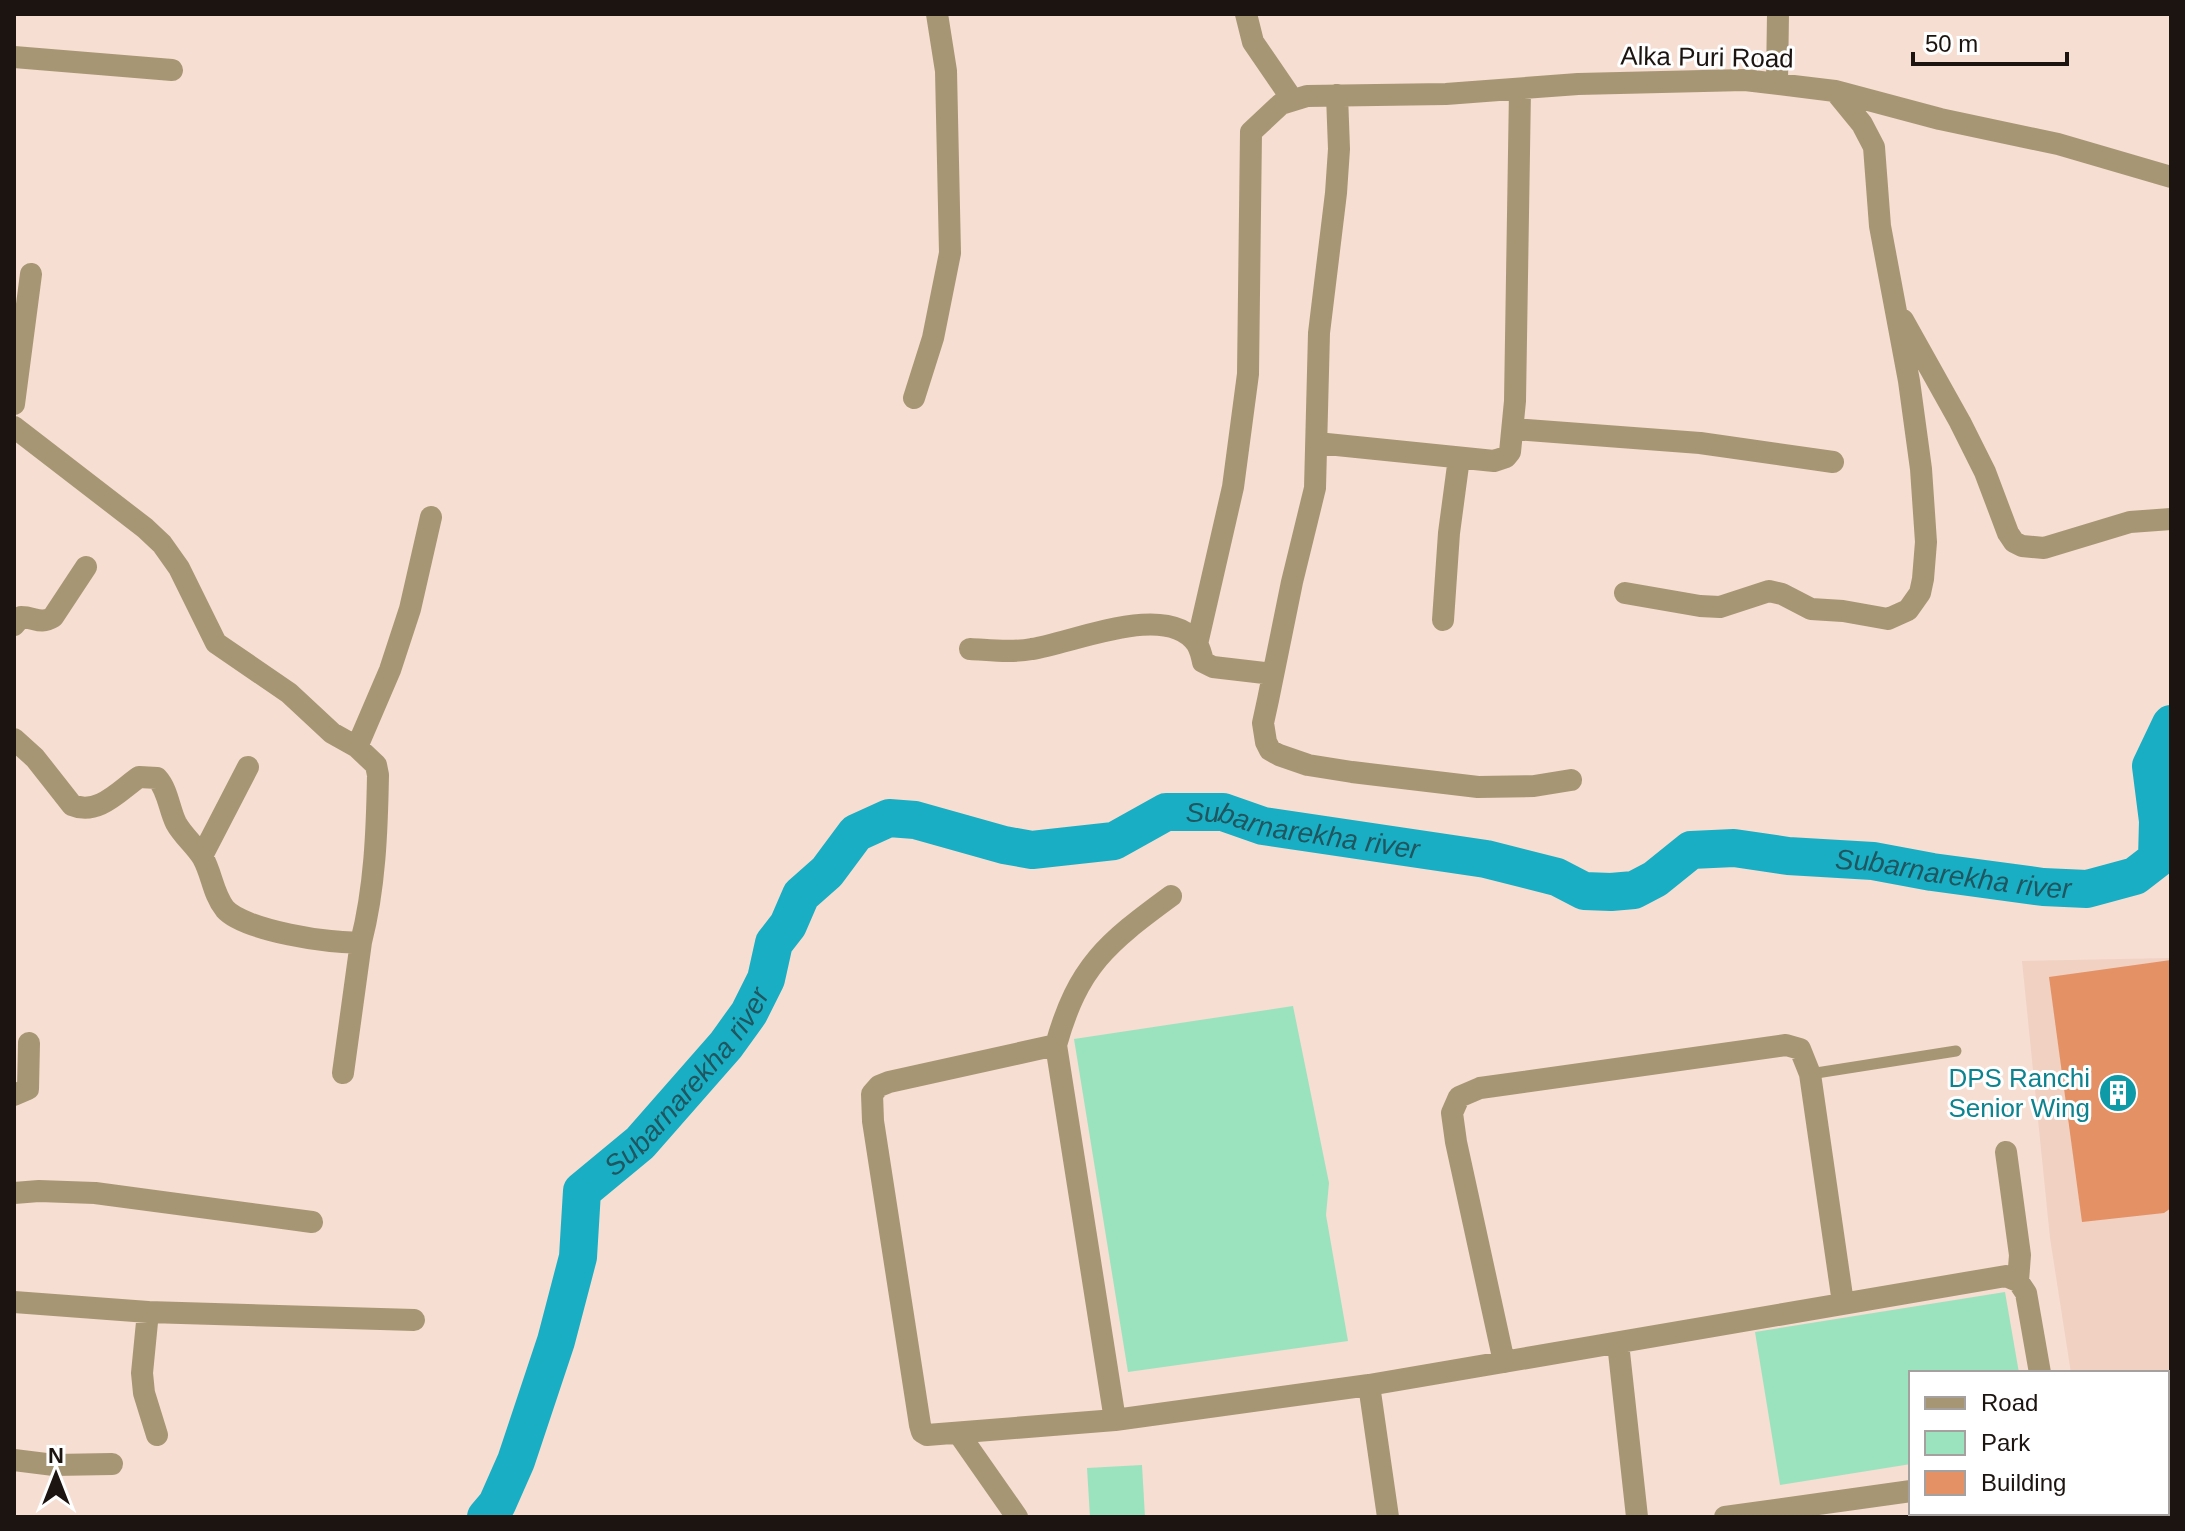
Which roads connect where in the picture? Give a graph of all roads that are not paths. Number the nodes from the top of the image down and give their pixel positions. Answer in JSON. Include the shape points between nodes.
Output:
{"nodes":[{"id":1,"x":937,"y":14,"type":"edge"},
{"id":2,"x":1246,"y":14,"type":"edge"},
{"id":3,"x":1778,"y":14,"type":"edge"},
{"id":4,"x":14,"y":57,"type":"edge"},
{"id":5,"x":172,"y":70,"type":"dead end"},
{"id":6,"x":1777,"y":82,"type":"junction"},
{"id":7,"x":1520,"y":90,"type":"junction"},
{"id":8,"x":1835,"y":91,"type":"junction"},
{"id":9,"x":1337,"y":95,"type":"junction"},
{"id":10,"x":1287,"y":101,"type":"junction"},
{"id":11,"x":2171,"y":177,"type":"edge"},
{"id":12,"x":31,"y":274,"type":"dead end"},
{"id":13,"x":1895,"y":307,"type":"junction"},
{"id":14,"x":914,"y":398,"type":"dead end"},
{"id":15,"x":14,"y":404,"type":"edge"},
{"id":16,"x":14,"y":427,"type":"edge"},
{"id":17,"x":1513,"y":429,"type":"junction"},
{"id":18,"x":1317,"y":443,"type":"junction"},
{"id":19,"x":1459,"y":458,"type":"junction"},
{"id":20,"x":1833,"y":462,"type":"dead end"},
{"id":21,"x":431,"y":517,"type":"dead end"},
{"id":22,"x":2171,"y":519,"type":"edge"},
{"id":23,"x":86,"y":567,"type":"dead end"},
{"id":24,"x":1625,"y":593,"type":"dead end"},
{"id":25,"x":1443,"y":620,"type":"dead end"},
{"id":26,"x":14,"y":625,"type":"edge"},
{"id":27,"x":1197,"y":644,"type":"junction"},
{"id":28,"x":970,"y":649,"type":"dead end"},
{"id":29,"x":1273,"y":674,"type":"junction"},
{"id":30,"x":14,"y":739,"type":"edge"},
{"id":31,"x":357,"y":747,"type":"junction"},
{"id":32,"x":248,"y":767,"type":"dead end"},
{"id":33,"x":1571,"y":780,"type":"dead end"},
{"id":34,"x":202,"y":856,"type":"junction"},
{"id":35,"x":1171,"y":896,"type":"dead end"},
{"id":36,"x":361,"y":942,"type":"junction"},
{"id":37,"x":29,"y":1043,"type":"dead end"},
{"id":38,"x":1056,"y":1045,"type":"junction"},
{"id":39,"x":1956,"y":1051,"type":"dead end"},
{"id":40,"x":343,"y":1073,"type":"dead end"},
{"id":41,"x":1810,"y":1074,"type":"junction"},
{"id":42,"x":14,"y":1095,"type":"edge"},
{"id":43,"x":2006,"y":1152,"type":"dead end"},
{"id":44,"x":14,"y":1193,"type":"edge"},
{"id":45,"x":312,"y":1222,"type":"dead end"},
{"id":46,"x":2018,"y":1281,"type":"junction"},
{"id":47,"x":14,"y":1302,"type":"edge"},
{"id":48,"x":1843,"y":1303,"type":"junction"},
{"id":49,"x":148,"y":1312,"type":"junction"},
{"id":50,"x":414,"y":1320,"type":"dead end"},
{"id":51,"x":1618,"y":1343,"type":"junction"},
{"id":52,"x":1504,"y":1362,"type":"junction"},
{"id":53,"x":2040,"y":1371,"type":"edge"},
{"id":54,"x":1369,"y":1385,"type":"junction"},
{"id":55,"x":1115,"y":1420,"type":"junction"},
{"id":56,"x":959,"y":1434,"type":"junction"},
{"id":57,"x":157,"y":1435,"type":"dead end"},
{"id":58,"x":14,"y":1460,"type":"edge"},
{"id":59,"x":112,"y":1464,"type":"dead end"},
{"id":60,"x":1909,"y":1491,"type":"edge"},
{"id":61,"x":1789,"y":1512,"type":"edge"},
{"id":62,"x":1017,"y":1517,"type":"edge"},
{"id":63,"x":1388,"y":1517,"type":"edge"},
{"id":64,"x":1637,"y":1517,"type":"edge"},
{"id":65,"x":1725,"y":1517,"type":"edge"}],
"edges":[{"from":1,"to":14,"type":"street","via":[[946,71],[950,253]]},
{"from":2,"to":10,"type":"street","via":[[1253,42]]},
{"from":3,"to":6,"type":"street"},
{"from":4,"to":5,"type":"street"},
{"from":6,"to":7,"type":"street","name":"Alka Puri Road","via":[[1672,81]]},
{"from":6,"to":8,"type":"street","name":"Alka Puri Road"},
{"from":7,"to":9,"type":"street","name":"Alka Puri Road"},
{"from":7,"to":17,"type":"street"},
{"from":8,"to":11,"type":"street","name":"Alka Puri Road"},
{"from":8,"to":13,"type":"street","via":[[1874,147],[1880,226]]},
{"from":9,"to":10,"type":"street","name":"Alka Puri Road"},
{"from":9,"to":18,"type":"street","via":[[1339,149],[1319,333]]},
{"from":10,"to":27,"type":"street","via":[[1250,136],[1248,374],[1233,487]]},
{"from":12,"to":15,"type":"street"},
{"from":13,"to":22,"type":"street","via":[[1960,422],[2014,542],[2044,548],[2130,522]]},
{"from":13,"to":24,"type":"street","via":[[1926,514],[1923,579],[1908,610],[1888,619],[1811,609],[1769,591],[1720,607]]},
{"from":16,"to":31,"type":"street","via":[[162,544],[216,643]]},
{"from":17,"to":19,"type":"street","via":[[1506,457]]},
{"from":17,"to":20,"type":"street","via":[[1700,443]]},
{"from":18,"to":19,"type":"street"},
{"from":18,"to":29,"type":"street","via":[[1315,488]]},
{"from":19,"to":25,"type":"street"},
{"from":21,"to":31,"type":"street","via":[[404,630]]},
{"from":23,"to":26,"type":"street","via":[[53,617],[45,622],[21,617]]},
{"from":27,"to":28,"type":"street","via":[[1177,627],[1147,625],[1030,650]]},
{"from":27,"to":29,"type":"street","via":[[1203,662],[1213,667]]},
{"from":29,"to":33,"type":"street","via":[[1263,733],[1270,750],[1279,755],[1308,765],[1478,787]]},
{"from":30,"to":34,"type":"street","via":[[80,809],[97,807],[139,777],[157,778],[180,830]]},
{"from":31,"to":36,"type":"street","via":[[376,765],[378,775],[374,854]]},
{"from":32,"to":34,"type":"street"},
{"from":34,"to":36,"type":"street","via":[[216,894],[235,919],[321,940]]},
{"from":35,"to":38,"type":"street","via":[[1095,961],[1066,1009]]},
{"from":36,"to":40,"type":"street"},
{"from":37,"to":42,"type":"street","via":[[28,1089]]},
{"from":38,"to":55,"type":"street"},
{"from":38,"to":56,"type":"street","via":[[889,1082],[872,1094],[920,1425],[927,1435]]},
{"from":39,"to":41,"type":"lane"},
{"from":41,"to":48,"type":"street"},
{"from":41,"to":52,"type":"street","via":[[1800,1049],[1786,1045],[1480,1088],[1459,1097],[1452,1113],[1456,1142]]},
{"from":43,"to":46,"type":"street","via":[[2020,1255]]},
{"from":44,"to":45,"type":"street","via":[[95,1193]]},
{"from":46,"to":48,"type":"street","via":[[2006,1276]]},
{"from":46,"to":53,"type":"street","via":[[2026,1293]]},
{"from":47,"to":49,"type":"street"},
{"from":48,"to":51,"type":"street"},
{"from":49,"to":50,"type":"street"},
{"from":49,"to":57,"type":"street","via":[[142,1373]]},
{"from":51,"to":52,"type":"street"},
{"from":51,"to":64,"type":"street"},
{"from":52,"to":54,"type":"street"},
{"from":54,"to":55,"type":"street"},
{"from":54,"to":63,"type":"street"},
{"from":55,"to":56,"type":"street"},
{"from":56,"to":62,"type":"street"},
{"from":58,"to":59,"type":"street"},
{"from":60,"to":61,"type":"street"},
{"from":61,"to":65,"type":"street"}]}
